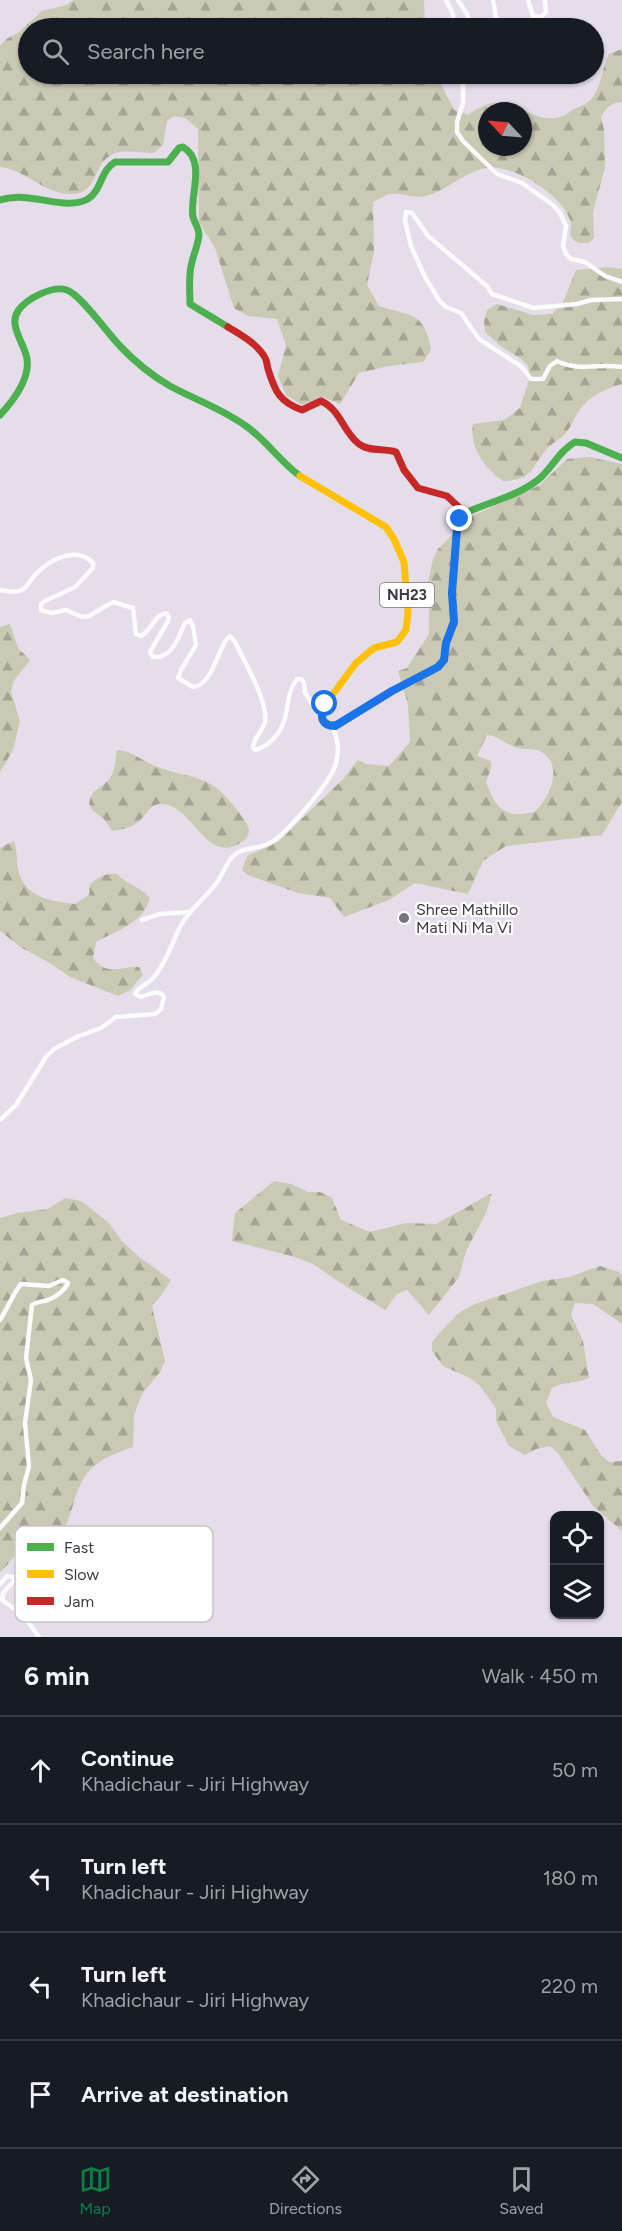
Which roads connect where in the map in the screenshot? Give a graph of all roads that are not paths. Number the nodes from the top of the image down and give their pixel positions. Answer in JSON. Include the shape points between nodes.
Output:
{"nodes":[{"id":1,"x":446,"y":0,"type":"edge"},
{"id":2,"x":458,"y":0,"type":"edge"},
{"id":3,"x":494,"y":0,"type":"edge"},
{"id":4,"x":528,"y":0,"type":"edge"},
{"id":5,"x":545,"y":0,"type":"edge"},
{"id":6,"x":453,"y":18,"type":"edge"},
{"id":7,"x":468,"y":18,"type":"edge"},
{"id":8,"x":497,"y":18,"type":"edge"},
{"id":9,"x":462,"y":84,"type":"edge"},
{"id":10,"x":0,"y":200,"type":"edge"},
{"id":11,"x":622,"y":282,"type":"edge"},
{"id":12,"x":622,"y":299,"type":"edge"},
{"id":13,"x":622,"y":368,"type":"edge"},
{"id":14,"x":0,"y":415,"type":"edge"},
{"id":15,"x":622,"y":458,"type":"edge"},
{"id":16,"x":465,"y":513,"type":"junction"},
{"id":17,"x":0,"y":590,"type":"edge"},
{"id":18,"x":321,"y":717,"type":"junction"},
{"id":19,"x":332,"y":726,"type":"junction"},
{"id":20,"x":190,"y":912,"type":"junction"},
{"id":21,"x":142,"y":920,"type":"dead end"},
{"id":22,"x":0,"y":1120,"type":"edge"},
{"id":23,"x":0,"y":1320,"type":"edge"},
{"id":24,"x":0,"y":1528,"type":"edge"},
{"id":25,"x":0,"y":1584,"type":"edge"},
{"id":26,"x":15,"y":1609,"type":"edge"},
{"id":27,"x":28,"y":1622,"type":"edge"},
{"id":28,"x":39,"y":1637,"type":"edge"}],
"edges":[{"from":1,"to":6,"type":"street"},
{"from":2,"to":7,"type":"street"},
{"from":3,"to":8,"type":"street"},
{"from":4,"to":5,"type":"street","via":[[533,16],[541,18],[546,12]]},
{"from":9,"to":11,"type":"street","via":[[457,132],[463,141],[497,174],[522,183],[560,213],[566,226],[563,246],[571,259]]},
{"from":10,"to":16,"type":"main road","via":[[26,195],[60,203],[81,201],[94,194],[103,173],[114,162],[168,162],[179,148],[188,150],[194,161],[193,216],[199,231],[190,304],[237,331],[258,350],[267,362],[281,399],[288,405],[302,410],[321,401],[331,406],[360,445],[396,452],[412,484],[447,496]]},
{"from":12,"to":13,"type":"street","via":[[543,309],[492,294],[428,237],[412,213],[406,212],[411,246],[439,300],[461,313],[479,339],[522,367],[531,380],[541,381],[557,361],[580,368]]},
{"from":14,"to":18,"type":"main road","number":"NH23","via":[[17,394],[27,366],[15,327],[16,315],[27,303],[63,289],[78,298],[144,369],[244,424],[302,478],[386,527],[404,562],[406,630],[397,642],[377,647],[362,657],[325,704]]},
{"from":15,"to":16,"type":"main road","via":[[575,442],[536,482]]},
{"from":16,"to":19,"type":"main road","number":"NH23","via":[[457,528],[454,622],[442,663]]},
{"from":17,"to":18,"type":"street","via":[[23,590],[36,573],[60,557],[84,557],[93,563],[93,568],[75,587],[41,604],[41,610],[66,610],[82,617],[113,602],[133,609],[136,634],[141,636],[158,616],[166,613],[168,621],[150,652],[153,657],[172,650],[184,623],[190,621],[196,645],[178,678],[193,687],[202,684],[230,636],[264,701],[265,722],[254,742],[255,750],[274,739],[283,727],[297,679],[304,683],[305,693]]},
{"from":18,"to":19,"type":"main road"},
{"from":19,"to":20,"type":"street","via":[[337,736],[336,766],[318,793],[271,842],[232,856],[206,897]]},
{"from":20,"to":21,"type":"street"},
{"from":20,"to":22,"type":"street","via":[[156,976],[135,994],[141,997],[161,993],[161,1009],[155,1014],[116,1017],[101,1029],[54,1049],[16,1105]]},
{"from":23,"to":24,"type":"street","via":[[21,1284],[50,1286],[63,1280],[68,1283],[47,1301],[32,1305],[26,1358],[31,1380],[26,1423],[29,1466],[22,1503]]},
{"from":25,"to":26,"type":"street","via":[[6,1576],[13,1577],[2,1600]]},
{"from":27,"to":28,"type":"street"}]}
